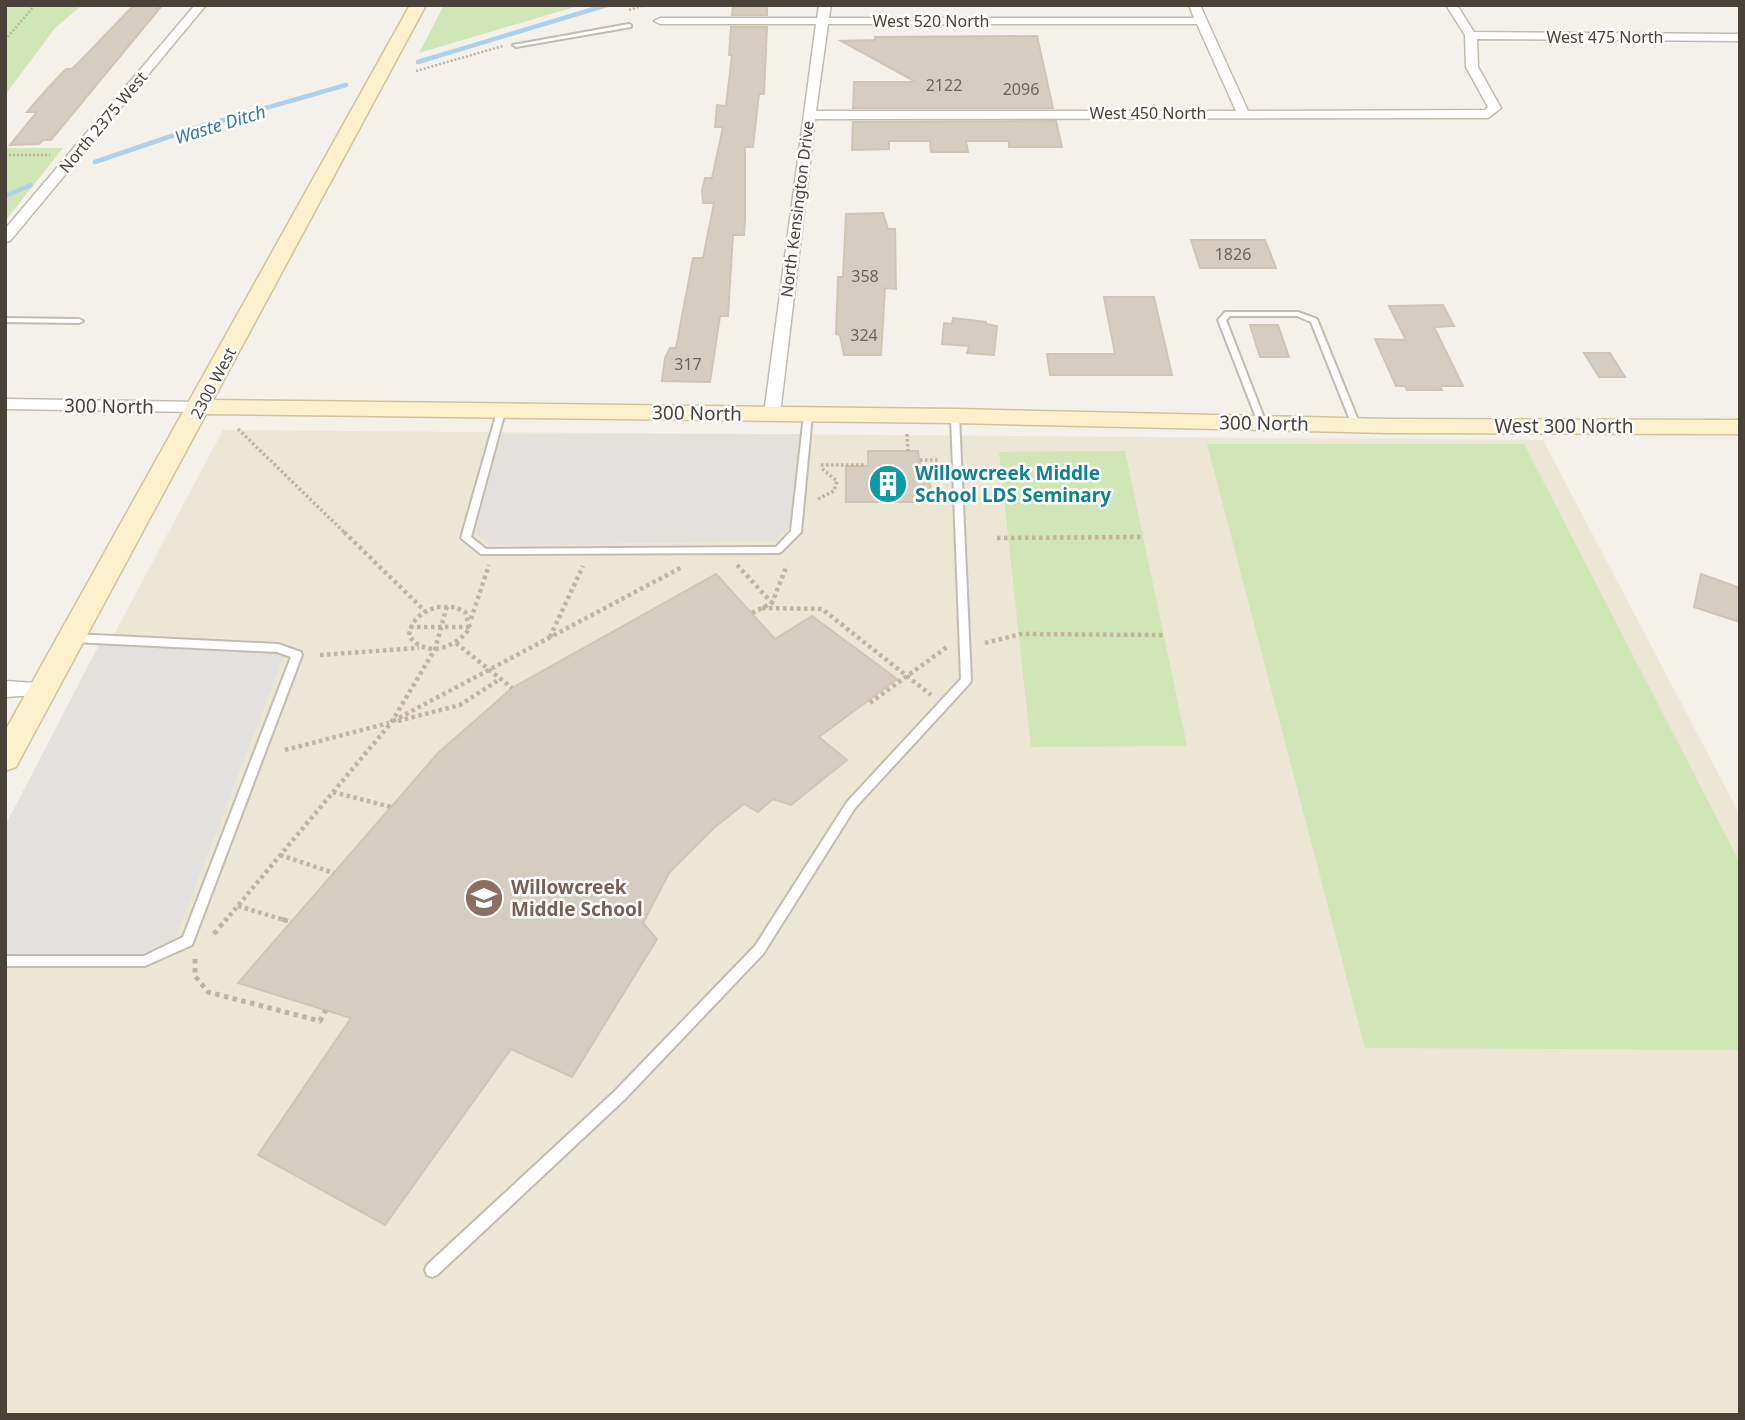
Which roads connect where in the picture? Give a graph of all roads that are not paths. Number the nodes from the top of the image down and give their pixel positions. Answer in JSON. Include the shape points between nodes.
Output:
{"nodes":[{"id":1,"x":201,"y":5,"type":"edge"},
{"id":2,"x":418,"y":5,"type":"edge"},
{"id":3,"x":825,"y":5,"type":"edge"},
{"id":4,"x":1195,"y":5,"type":"edge"},
{"id":5,"x":1451,"y":5,"type":"edge"},
{"id":6,"x":1201,"y":20,"type":"junction"},
{"id":7,"x":660,"y":21,"type":"dead end"},
{"id":8,"x":822,"y":22,"type":"junction"},
{"id":9,"x":629,"y":26,"type":"dead end"},
{"id":10,"x":1471,"y":35,"type":"junction"},
{"id":11,"x":1740,"y":38,"type":"edge"},
{"id":12,"x":516,"y":45,"type":"dead end"},
{"id":13,"x":1242,"y":113,"type":"junction"},
{"id":14,"x":808,"y":115,"type":"junction"},
{"id":15,"x":5,"y":238,"type":"edge"},
{"id":16,"x":5,"y":320,"type":"edge"},
{"id":17,"x":79,"y":321,"type":"dead end"},
{"id":18,"x":5,"y":404,"type":"edge"},
{"id":19,"x":199,"y":407,"type":"junction"},
{"id":20,"x":501,"y":412,"type":"junction"},
{"id":21,"x":772,"y":414,"type":"junction"},
{"id":22,"x":808,"y":415,"type":"junction"},
{"id":23,"x":955,"y":416,"type":"junction"},
{"id":24,"x":1262,"y":423,"type":"junction"},
{"id":25,"x":1356,"y":425,"type":"junction"},
{"id":26,"x":1388,"y":426,"type":"joint"},
{"id":27,"x":1740,"y":427,"type":"edge"},
{"id":28,"x":73,"y":638,"type":"junction"},
{"id":29,"x":5,"y":689,"type":"edge"},
{"id":30,"x":45,"y":689,"type":"junction"},
{"id":31,"x":5,"y":759,"type":"edge"},
{"id":32,"x":5,"y":961,"type":"edge"},
{"id":33,"x":432,"y":1270,"type":"dead end"}],
"edges":[{"from":1,"to":15,"type":"street","name":"North 2375 West"},
{"from":2,"to":19,"type":"street","name":"2300 West"},
{"from":3,"to":8,"type":"street","name":"North Kensington Drive"},
{"from":4,"to":6,"type":"street"},
{"from":5,"to":10,"type":"street"},
{"from":6,"to":8,"type":"street","name":"West 520 North"},
{"from":6,"to":13,"type":"street"},
{"from":7,"to":8,"type":"street","name":"West 520 North"},
{"from":8,"to":14,"type":"street","name":"North Kensington Drive"},
{"from":9,"to":12,"type":"lane"},
{"from":10,"to":11,"type":"street","name":"West 475 North"},
{"from":10,"to":13,"type":"street","name":"West 450 North","via":[[1472,67],[1494,108],[1488,114]]},
{"from":13,"to":14,"type":"street","name":"West 450 North"},
{"from":14,"to":21,"type":"street","name":"North Kensington Drive"},
{"from":16,"to":17,"type":"lane"},
{"from":18,"to":19,"type":"street","name":"300 North"},
{"from":19,"to":20,"type":"street","name":"300 North"},
{"from":19,"to":28,"type":"street","name":"2300 West"},
{"from":20,"to":21,"type":"street","name":"300 North"},
{"from":20,"to":22,"type":"lane","via":[[466,538],[484,552],[778,550],[796,532]]},
{"from":21,"to":22,"type":"street","name":"300 North"},
{"from":22,"to":23,"type":"street","name":"300 North"},
{"from":23,"to":24,"type":"street","name":"300 North"},
{"from":23,"to":33,"type":"lane","via":[[966,680],[851,805],[759,950],[619,1097]]},
{"from":24,"to":25,"type":"street","name":"300 North"},
{"from":24,"to":25,"type":"lane","via":[[1222,320],[1228,314],[1298,314],[1314,321]]},
{"from":25,"to":26,"type":"street","name":"300 North"},
{"from":26,"to":27,"type":"street","name":"West 300 North"},
{"from":28,"to":30,"type":"street","name":"2300 West"},
{"from":28,"to":32,"type":"lane","via":[[278,648],[297,655],[188,941],[145,961]]},
{"from":29,"to":30,"type":"street"},
{"from":30,"to":31,"type":"street","name":"2300 West"}]}
